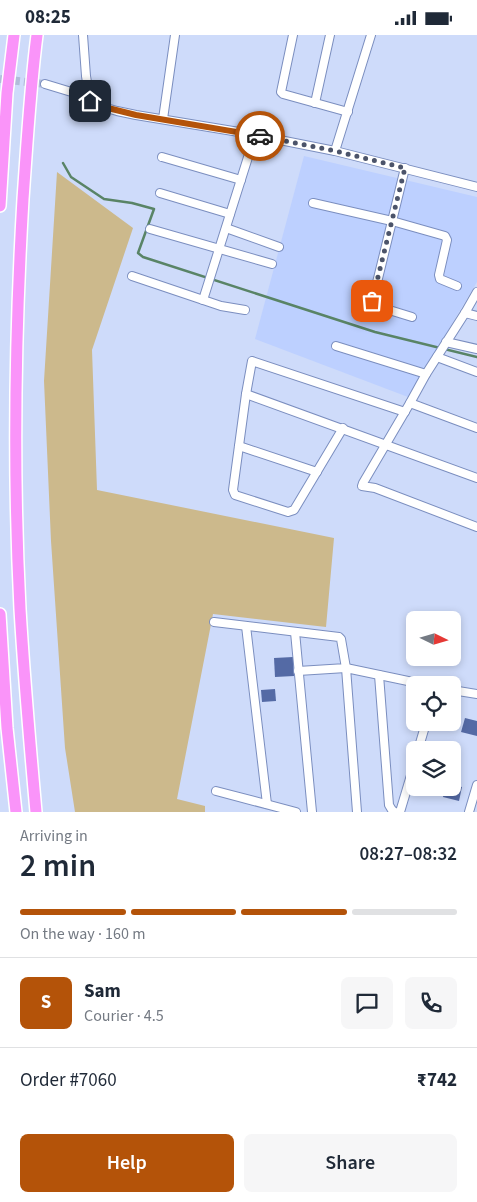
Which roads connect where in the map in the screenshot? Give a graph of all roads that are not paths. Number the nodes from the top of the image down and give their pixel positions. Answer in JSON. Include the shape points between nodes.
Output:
{"nodes":[{"id":1,"x":14,"y":35,"type":"edge"},
{"id":2,"x":37,"y":35,"type":"edge"},
{"id":3,"x":83,"y":35,"type":"edge"},
{"id":4,"x":175,"y":35,"type":"edge"},
{"id":5,"x":293,"y":35,"type":"edge"},
{"id":6,"x":330,"y":35,"type":"edge"},
{"id":7,"x":372,"y":35,"type":"edge"},
{"id":8,"x":45,"y":85,"type":"tunnel mouth"},
{"id":9,"x":90,"y":101,"type":"junction"},
{"id":10,"x":315,"y":103,"type":"junction"},
{"id":11,"x":348,"y":112,"type":"junction"},
{"id":12,"x":164,"y":119,"type":"junction"},
{"id":13,"x":255,"y":135,"type":"junction"},
{"id":14,"x":335,"y":151,"type":"junction"},
{"id":15,"x":162,"y":157,"type":"dead end"},
{"id":16,"x":405,"y":168,"type":"junction"},
{"id":17,"x":241,"y":180,"type":"junction"},
{"id":18,"x":477,"y":187,"type":"edge"},
{"id":19,"x":160,"y":193,"type":"dead end"},
{"id":20,"x":313,"y":203,"type":"dead end"},
{"id":21,"x":0,"y":206,"type":"edge"},
{"id":22,"x":230,"y":214,"type":"junction"},
{"id":23,"x":392,"y":221,"type":"junction"},
{"id":24,"x":226,"y":228,"type":"junction"},
{"id":25,"x":150,"y":229,"type":"dead end"},
{"id":26,"x":279,"y":247,"type":"dead end"},
{"id":27,"x":219,"y":248,"type":"junction"},
{"id":28,"x":272,"y":264,"type":"dead end"},
{"id":29,"x":132,"y":277,"type":"dead end"},
{"id":30,"x":457,"y":286,"type":"dead end"},
{"id":31,"x":477,"y":292,"type":"edge"},
{"id":32,"x":203,"y":300,"type":"junction"},
{"id":33,"x":245,"y":310,"type":"dead end"},
{"id":34,"x":465,"y":313,"type":"junction"},
{"id":35,"x":477,"y":315,"type":"edge"},
{"id":36,"x":412,"y":317,"type":"dead end"},
{"id":37,"x":446,"y":342,"type":"junction"},
{"id":38,"x":336,"y":346,"type":"dead end"},
{"id":39,"x":477,"y":349,"type":"edge"},
{"id":40,"x":437,"y":357,"type":"junction"},
{"id":41,"x":477,"y":372,"type":"edge"},
{"id":42,"x":426,"y":373,"type":"junction"},
{"id":43,"x":246,"y":394,"type":"junction"},
{"id":44,"x":410,"y":403,"type":"junction"},
{"id":45,"x":405,"y":412,"type":"junction"},
{"id":46,"x":343,"y":428,"type":"junction"},
{"id":47,"x":477,"y":428,"type":"edge"},
{"id":48,"x":385,"y":444,"type":"junction"},
{"id":49,"x":239,"y":446,"type":"junction"},
{"id":50,"x":317,"y":472,"type":"junction"},
{"id":51,"x":477,"y":478,"type":"edge"},
{"id":52,"x":477,"y":527,"type":"edge"},
{"id":53,"x":0,"y":614,"type":"edge"},
{"id":54,"x":214,"y":622,"type":"dead end"},
{"id":55,"x":246,"y":626,"type":"junction"},
{"id":56,"x":294,"y":632,"type":"junction"},
{"id":57,"x":346,"y":668,"type":"junction"},
{"id":58,"x":298,"y":671,"type":"junction"},
{"id":59,"x":379,"y":675,"type":"junction"},
{"id":60,"x":406,"y":681,"type":"edge"},
{"id":61,"x":461,"y":691,"type":"edge"},
{"id":62,"x":477,"y":694,"type":"edge"},
{"id":63,"x":4,"y":727,"type":"edge"},
{"id":64,"x":477,"y":785,"type":"edge"},
{"id":65,"x":216,"y":791,"type":"dead end"},
{"id":66,"x":406,"y":792,"type":"edge"},
{"id":67,"x":267,"y":804,"type":"junction"},
{"id":68,"x":16,"y":812,"type":"edge"},
{"id":69,"x":36,"y":812,"type":"edge"},
{"id":70,"x":296,"y":812,"type":"edge"},
{"id":71,"x":312,"y":812,"type":"edge"},
{"id":72,"x":357,"y":812,"type":"edge"},
{"id":73,"x":395,"y":812,"type":"edge"},
{"id":74,"x":400,"y":812,"type":"edge"},
{"id":75,"x":469,"y":812,"type":"edge"}],
"edges":[{"from":1,"to":21,"type":"highway"},
{"from":2,"to":69,"type":"highway","via":[[20,250],[15,439],[20,609]]},
{"from":3,"to":9,"type":"street"},
{"from":4,"to":12,"type":"street"},
{"from":5,"to":10,"type":"street","via":[[281,92]]},
{"from":6,"to":10,"type":"street"},
{"from":7,"to":11,"type":"street"},
{"from":8,"to":9,"type":"street"},
{"from":9,"to":12,"type":"street","via":[[117,111]]},
{"from":10,"to":11,"type":"street"},
{"from":11,"to":14,"type":"street"},
{"from":12,"to":13,"type":"street"},
{"from":13,"to":14,"type":"street"},
{"from":13,"to":17,"type":"street"},
{"from":14,"to":16,"type":"street"},
{"from":15,"to":17,"type":"street"},
{"from":16,"to":18,"type":"street"},
{"from":16,"to":23,"type":"street"},
{"from":17,"to":22,"type":"street"},
{"from":19,"to":22,"type":"street"},
{"from":20,"to":23,"type":"street"},
{"from":22,"to":24,"type":"street"},
{"from":23,"to":30,"type":"street","via":[[445,236],[447,241],[438,275]]},
{"from":23,"to":36,"type":"street","via":[[372,303]]},
{"from":24,"to":26,"type":"street"},
{"from":24,"to":27,"type":"street"},
{"from":25,"to":27,"type":"street"},
{"from":27,"to":28,"type":"street"},
{"from":27,"to":32,"type":"street"},
{"from":29,"to":32,"type":"street"},
{"from":31,"to":34,"type":"street"},
{"from":32,"to":33,"type":"street"},
{"from":34,"to":35,"type":"street"},
{"from":34,"to":37,"type":"street"},
{"from":37,"to":39,"type":"street"},
{"from":37,"to":40,"type":"street"},
{"from":38,"to":42,"type":"street"},
{"from":40,"to":41,"type":"street"},
{"from":40,"to":42,"type":"street"},
{"from":42,"to":44,"type":"street"},
{"from":43,"to":45,"type":"street","via":[[254,361]]},
{"from":43,"to":46,"type":"street"},
{"from":43,"to":49,"type":"street"},
{"from":44,"to":45,"type":"street"},
{"from":44,"to":47,"type":"street"},
{"from":45,"to":48,"type":"street"},
{"from":46,"to":48,"type":"street"},
{"from":46,"to":50,"type":"street"},
{"from":48,"to":51,"type":"street"},
{"from":48,"to":52,"type":"street","via":[[362,486]]},
{"from":49,"to":50,"type":"street"},
{"from":49,"to":50,"type":"street","via":[[235,495],[291,512]]},
{"from":53,"to":63,"type":"highway"},
{"from":54,"to":55,"type":"street"},
{"from":55,"to":56,"type":"street"},
{"from":55,"to":67,"type":"street"},
{"from":56,"to":57,"type":"street","via":[[342,639]]},
{"from":56,"to":58,"type":"street"},
{"from":57,"to":58,"type":"street"},
{"from":57,"to":59,"type":"street"},
{"from":57,"to":72,"type":"street"},
{"from":58,"to":71,"type":"street"},
{"from":59,"to":60,"type":"street"},
{"from":59,"to":73,"type":"street","via":[[389,805]]},
{"from":61,"to":62,"type":"street"},
{"from":63,"to":68,"type":"highway"},
{"from":64,"to":75,"type":"street"},
{"from":65,"to":67,"type":"street"},
{"from":66,"to":74,"type":"street"},
{"from":67,"to":70,"type":"street"}]}
